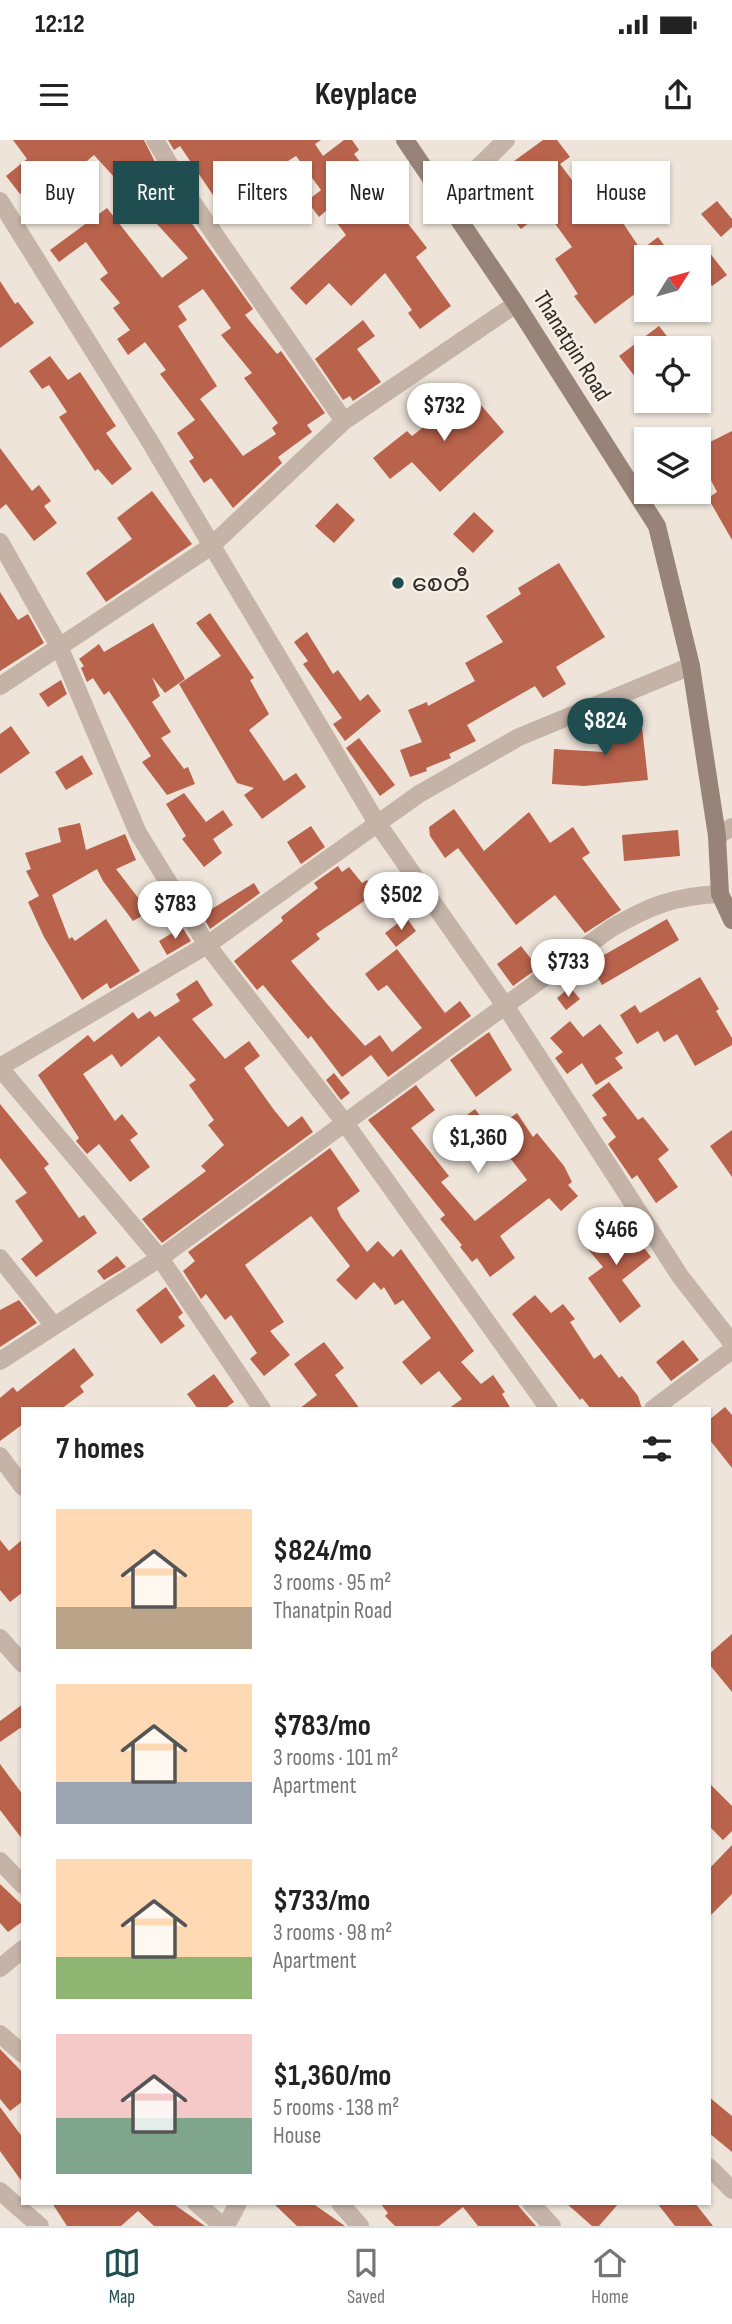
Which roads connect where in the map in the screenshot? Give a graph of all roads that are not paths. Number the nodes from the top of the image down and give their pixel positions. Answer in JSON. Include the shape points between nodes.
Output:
{"nodes":[{"id":1,"x":155,"y":140,"type":"edge"},
{"id":2,"x":405,"y":140,"type":"edge"},
{"id":3,"x":506,"y":140,"type":"edge"},
{"id":4,"x":485,"y":161,"type":"edge"},
{"id":5,"x":423,"y":166,"type":"edge"},
{"id":6,"x":0,"y":201,"type":"edge"},
{"id":7,"x":463,"y":224,"type":"edge"},
{"id":8,"x":516,"y":304,"type":"junction"},
{"id":9,"x":344,"y":421,"type":"junction"},
{"id":10,"x":0,"y":542,"type":"edge"},
{"id":11,"x":210,"y":547,"type":"junction"},
{"id":12,"x":59,"y":646,"type":"junction"},
{"id":13,"x":691,"y":666,"type":"junction"},
{"id":14,"x":0,"y":686,"type":"edge"},
{"id":15,"x":377,"y":823,"type":"junction"},
{"id":16,"x":724,"y":832,"type":"edge"},
{"id":17,"x":720,"y":894,"type":"junction"},
{"id":18,"x":732,"y":920,"type":"edge"},
{"id":19,"x":207,"y":945,"type":"junction"},
{"id":20,"x":506,"y":1007,"type":"junction"},
{"id":21,"x":0,"y":1067,"type":"edge"},
{"id":22,"x":345,"y":1123,"type":"junction"},
{"id":23,"x":0,"y":1258,"type":"edge"},
{"id":24,"x":160,"y":1258,"type":"junction"},
{"id":25,"x":54,"y":1326,"type":"junction"},
{"id":26,"x":732,"y":1343,"type":"edge"},
{"id":27,"x":732,"y":1350,"type":"edge"},
{"id":28,"x":0,"y":1362,"type":"edge"},
{"id":29,"x":261,"y":1407,"type":"edge"},
{"id":30,"x":548,"y":1407,"type":"edge"},
{"id":31,"x":656,"y":1407,"type":"edge"},
{"id":32,"x":0,"y":1456,"type":"edge"},
{"id":33,"x":21,"y":1484,"type":"edge"},
{"id":34,"x":0,"y":1638,"type":"edge"},
{"id":35,"x":21,"y":1662,"type":"edge"},
{"id":36,"x":0,"y":1861,"type":"edge"},
{"id":37,"x":21,"y":1883,"type":"edge"},
{"id":38,"x":21,"y":1950,"type":"edge"},
{"id":39,"x":0,"y":1968,"type":"edge"},
{"id":40,"x":0,"y":2034,"type":"edge"},
{"id":41,"x":21,"y":2051,"type":"edge"},
{"id":42,"x":711,"y":2169,"type":"edge"},
{"id":43,"x":732,"y":2190,"type":"edge"},
{"id":44,"x":0,"y":2191,"type":"edge"},
{"id":45,"x":198,"y":2205,"type":"edge"},
{"id":46,"x":237,"y":2205,"type":"edge"},
{"id":47,"x":342,"y":2205,"type":"edge"},
{"id":48,"x":533,"y":2205,"type":"edge"},
{"id":49,"x":40,"y":2226,"type":"edge"},
{"id":50,"x":224,"y":2226,"type":"edge"},
{"id":51,"x":359,"y":2226,"type":"edge"},
{"id":52,"x":552,"y":2226,"type":"edge"}],
"edges":[{"from":1,"to":9,"type":"street","via":[[188,197]]},
{"from":2,"to":5,"type":"main road","name":"Thanatpin Road"},
{"from":3,"to":4,"type":"street"},
{"from":6,"to":11,"type":"street"},
{"from":7,"to":8,"type":"main road","name":"Thanatpin Road"},
{"from":8,"to":9,"type":"street"},
{"from":8,"to":13,"type":"main road","name":"Thanatpin Road","via":[[657,526]]},
{"from":9,"to":11,"type":"street"},
{"from":10,"to":12,"type":"street"},
{"from":11,"to":12,"type":"street"},
{"from":11,"to":15,"type":"street"},
{"from":12,"to":14,"type":"street"},
{"from":12,"to":19,"type":"street","via":[[138,833]]},
{"from":13,"to":15,"type":"street","via":[[519,737]]},
{"from":13,"to":16,"type":"main road","name":"Thanatpin Road"},
{"from":15,"to":19,"type":"street"},
{"from":15,"to":20,"type":"street"},
{"from":16,"to":17,"type":"main road","name":"Thanatpin Road"},
{"from":17,"to":18,"type":"main road","name":"Thanatpin Road"},
{"from":17,"to":20,"type":"street","via":[[684,896],[645,908]]},
{"from":19,"to":21,"type":"street"},
{"from":19,"to":22,"type":"street"},
{"from":20,"to":22,"type":"street"},
{"from":20,"to":26,"type":"street","via":[[680,1276]]},
{"from":21,"to":24,"type":"street"},
{"from":22,"to":24,"type":"street"},
{"from":22,"to":30,"type":"street"},
{"from":23,"to":25,"type":"street"},
{"from":24,"to":25,"type":"street"},
{"from":24,"to":29,"type":"street"},
{"from":25,"to":28,"type":"street"},
{"from":27,"to":31,"type":"street"},
{"from":32,"to":33,"type":"street"},
{"from":34,"to":35,"type":"street"},
{"from":36,"to":37,"type":"street"},
{"from":38,"to":39,"type":"street"},
{"from":40,"to":41,"type":"street"},
{"from":42,"to":43,"type":"street"},
{"from":44,"to":49,"type":"street"},
{"from":45,"to":50,"type":"street"},
{"from":46,"to":50,"type":"street"},
{"from":47,"to":51,"type":"street"},
{"from":48,"to":52,"type":"street"}]}
